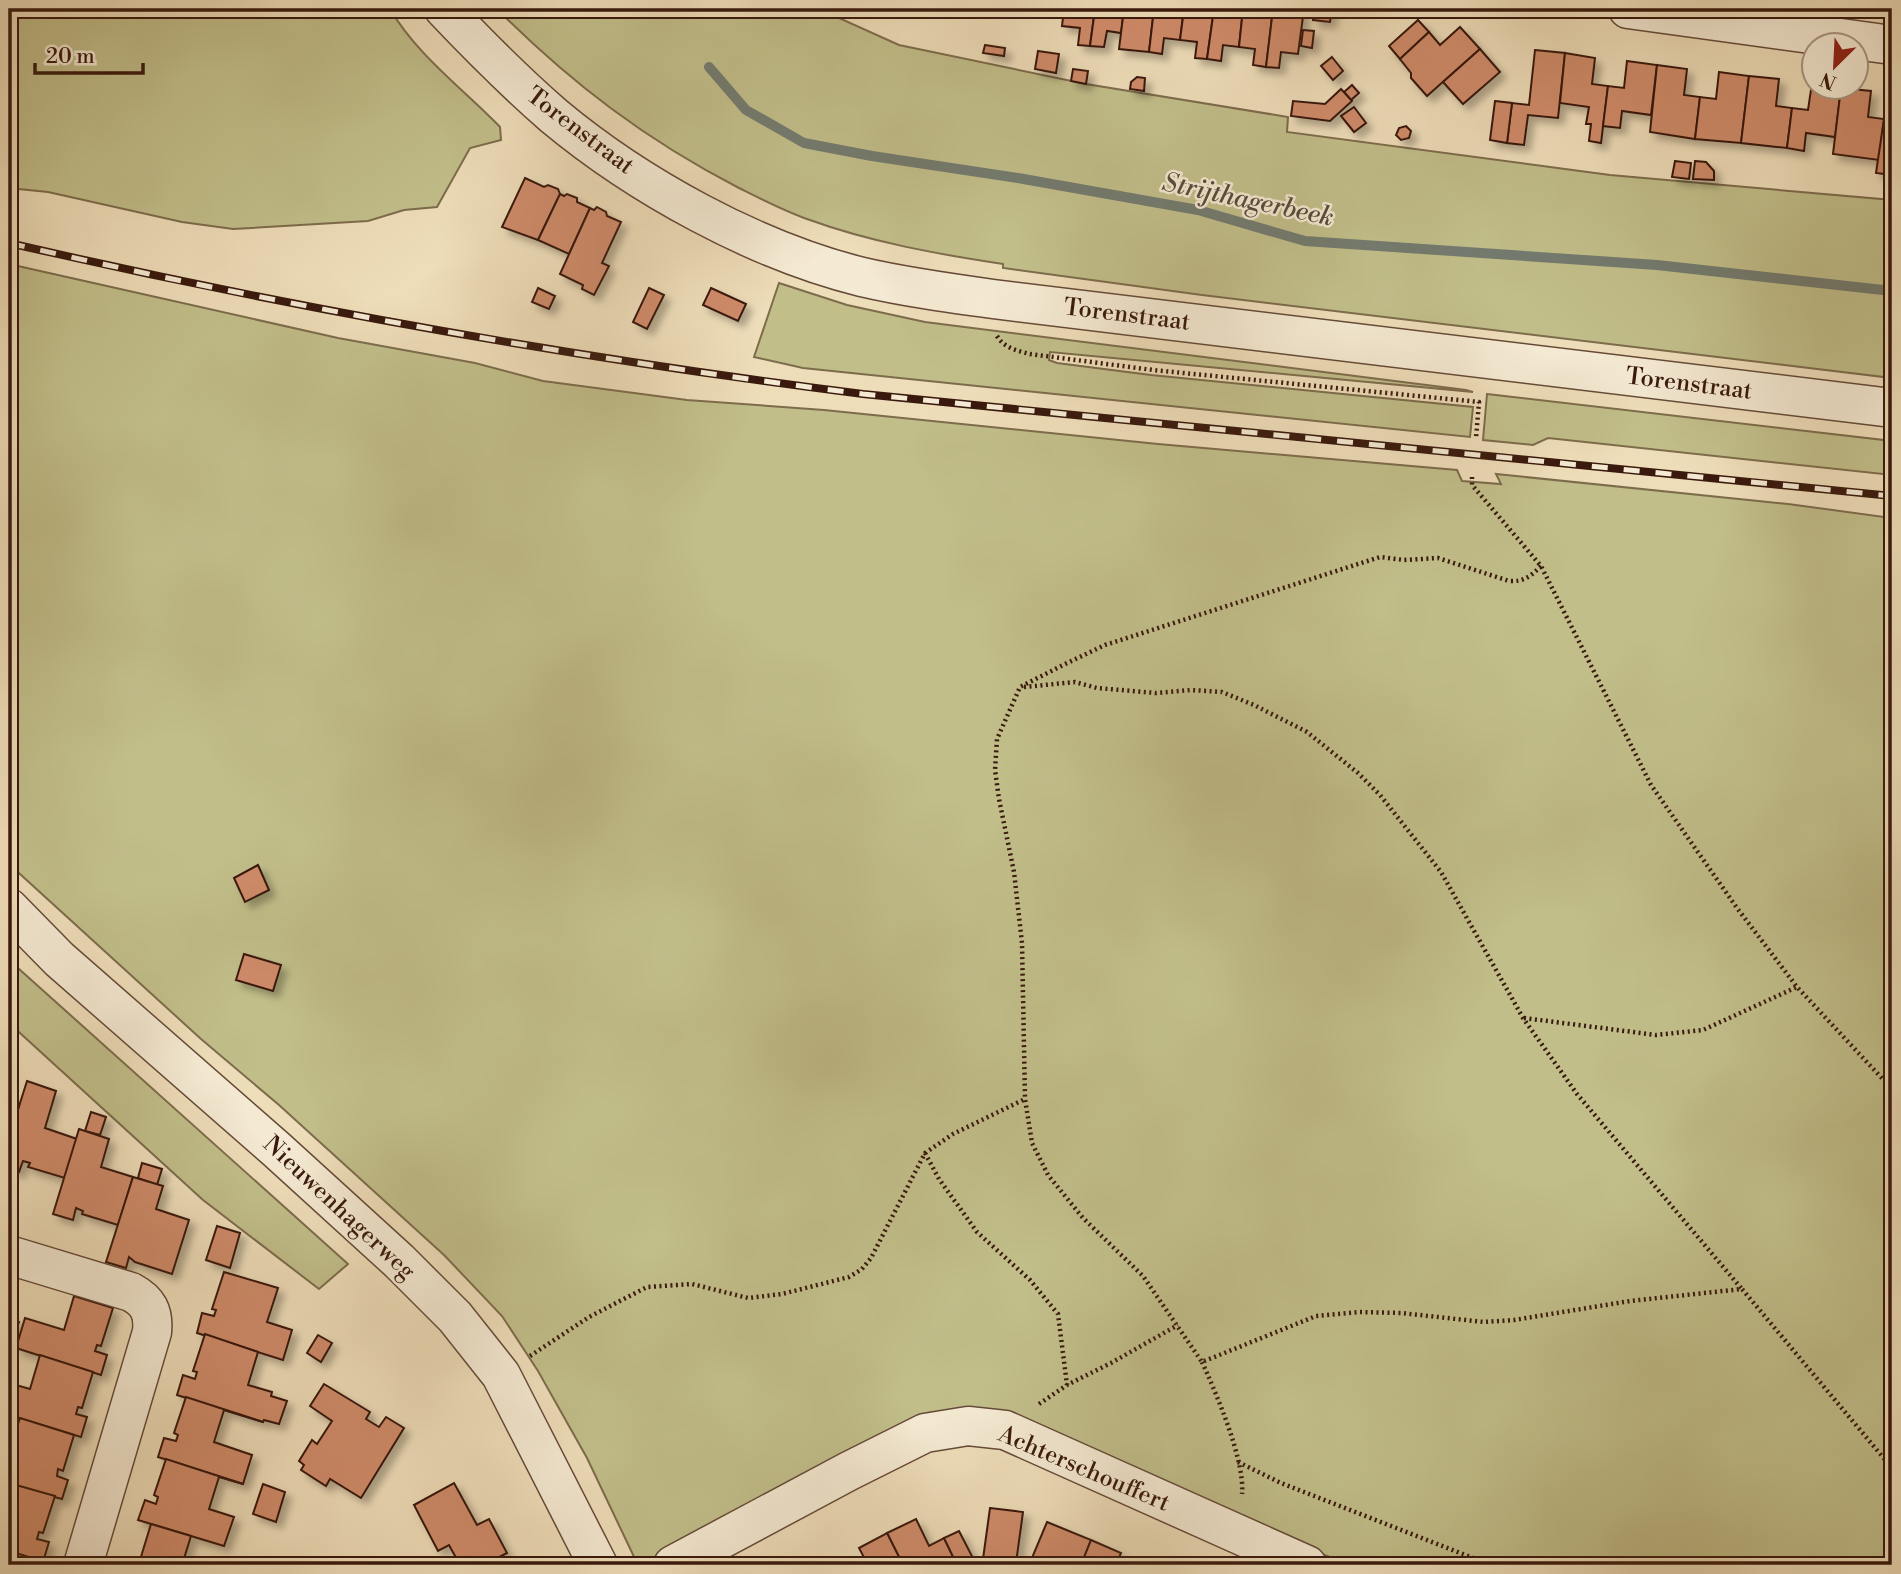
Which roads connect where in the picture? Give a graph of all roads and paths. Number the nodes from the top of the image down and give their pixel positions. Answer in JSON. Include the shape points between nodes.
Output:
{"nodes":[{"id":1,"x":444,"y":9,"type":"edge"},
{"id":2,"x":1628,"y":9,"type":"edge"},
{"id":3,"x":1892,"y":46,"type":"edge"},
{"id":4,"x":995,"y":332,"type":"dead end"},
{"id":5,"x":1892,"y":408,"type":"edge"},
{"id":6,"x":1476,"y":438,"type":"dead end"},
{"id":7,"x":1472,"y":477,"type":"dead end"},
{"id":8,"x":1541,"y":566,"type":"junction"},
{"id":9,"x":1020,"y":687,"type":"junction"},
{"id":10,"x":9,"y":908,"type":"edge"},
{"id":11,"x":1797,"y":987,"type":"junction"},
{"id":12,"x":1523,"y":1018,"type":"junction"},
{"id":13,"x":1892,"y":1089,"type":"edge"},
{"id":14,"x":1025,"y":1099,"type":"junction"},
{"id":15,"x":925,"y":1153,"type":"junction"},
{"id":16,"x":9,"y":1255,"type":"edge"},
{"id":17,"x":1742,"y":1289,"type":"junction"},
{"id":18,"x":1178,"y":1325,"type":"junction"},
{"id":19,"x":1202,"y":1362,"type":"junction"},
{"id":20,"x":501,"y":1375,"type":"junction"},
{"id":21,"x":1067,"y":1385,"type":"junction"},
{"id":22,"x":1004,"y":1430,"type":"junction"},
{"id":23,"x":1238,"y":1462,"type":"junction"},
{"id":24,"x":1892,"y":1468,"type":"edge"},
{"id":25,"x":1235,"y":1534,"type":"junction"},
{"id":26,"x":1270,"y":1558,"type":"edge"},
{"id":27,"x":83,"y":1565,"type":"edge"},
{"id":28,"x":598,"y":1565,"type":"edge"},
{"id":29,"x":673,"y":1565,"type":"edge"},
{"id":30,"x":1307,"y":1565,"type":"edge"},
{"id":31,"x":1491,"y":1565,"type":"edge"}],
"edges":[{"from":1,"to":5,"type":"street","name":"Torenstraat","via":[[556,117],[653,185],[756,241],[860,276],[922,290]]},
{"from":2,"to":3,"type":"street"},
{"from":4,"to":6,"type":"path","via":[[998,340],[1012,349],[1030,354],[1479,402]]},
{"from":7,"to":8,"type":"path","via":[[1472,485]]},
{"from":8,"to":9,"type":"path","via":[[1519,582],[1438,558],[1380,557],[1105,645]]},
{"from":8,"to":11,"type":"path","via":[[1651,785]]},
{"from":9,"to":12,"type":"path","via":[[1075,682],[1156,693],[1222,692],[1307,732],[1380,794],[1441,872]]},
{"from":9,"to":14,"type":"path","via":[[997,739],[996,770],[1022,943]]},
{"from":10,"to":20,"type":"street","name":"Nieuwenhagerweg","via":[[398,1261],[455,1317]]},
{"from":11,"to":12,"type":"path","via":[[1703,1030],[1656,1035]]},
{"from":11,"to":13,"type":"path"},
{"from":12,"to":17,"type":"path","via":[[1577,1094]]},
{"from":14,"to":15,"type":"path"},
{"from":14,"to":18,"type":"path","via":[[1032,1143],[1048,1175],[1083,1218],[1143,1276]]},
{"from":15,"to":20,"type":"path","via":[[871,1258],[849,1277],[748,1298],[692,1284],[647,1287],[589,1317]]},
{"from":15,"to":21,"type":"path","via":[[976,1232],[1030,1280],[1058,1314]]},
{"from":16,"to":27,"type":"street","via":[[131,1292],[149,1307],[153,1320]]},
{"from":17,"to":19,"type":"path","via":[[1630,1301],[1514,1321],[1401,1313],[1317,1316]]},
{"from":17,"to":24,"type":"path"},
{"from":18,"to":19,"type":"path"},
{"from":18,"to":21,"type":"path"},
{"from":19,"to":23,"type":"path"},
{"from":20,"to":28,"type":"street","name":"Nieuwenhagerweg"},
{"from":21,"to":22,"type":"path"},
{"from":22,"to":25,"type":"street","name":"Achterschouffert"},
{"from":22,"to":29,"type":"street","name":"Achterschouffert","via":[[968,1426],[925,1433]]},
{"from":23,"to":25,"type":"path","via":[[1242,1489]]},
{"from":23,"to":31,"type":"path"},
{"from":25,"to":26,"type":"street","name":"Achterschouffert"},
{"from":26,"to":30,"type":"street","name":"Achterschouffert"}]}
